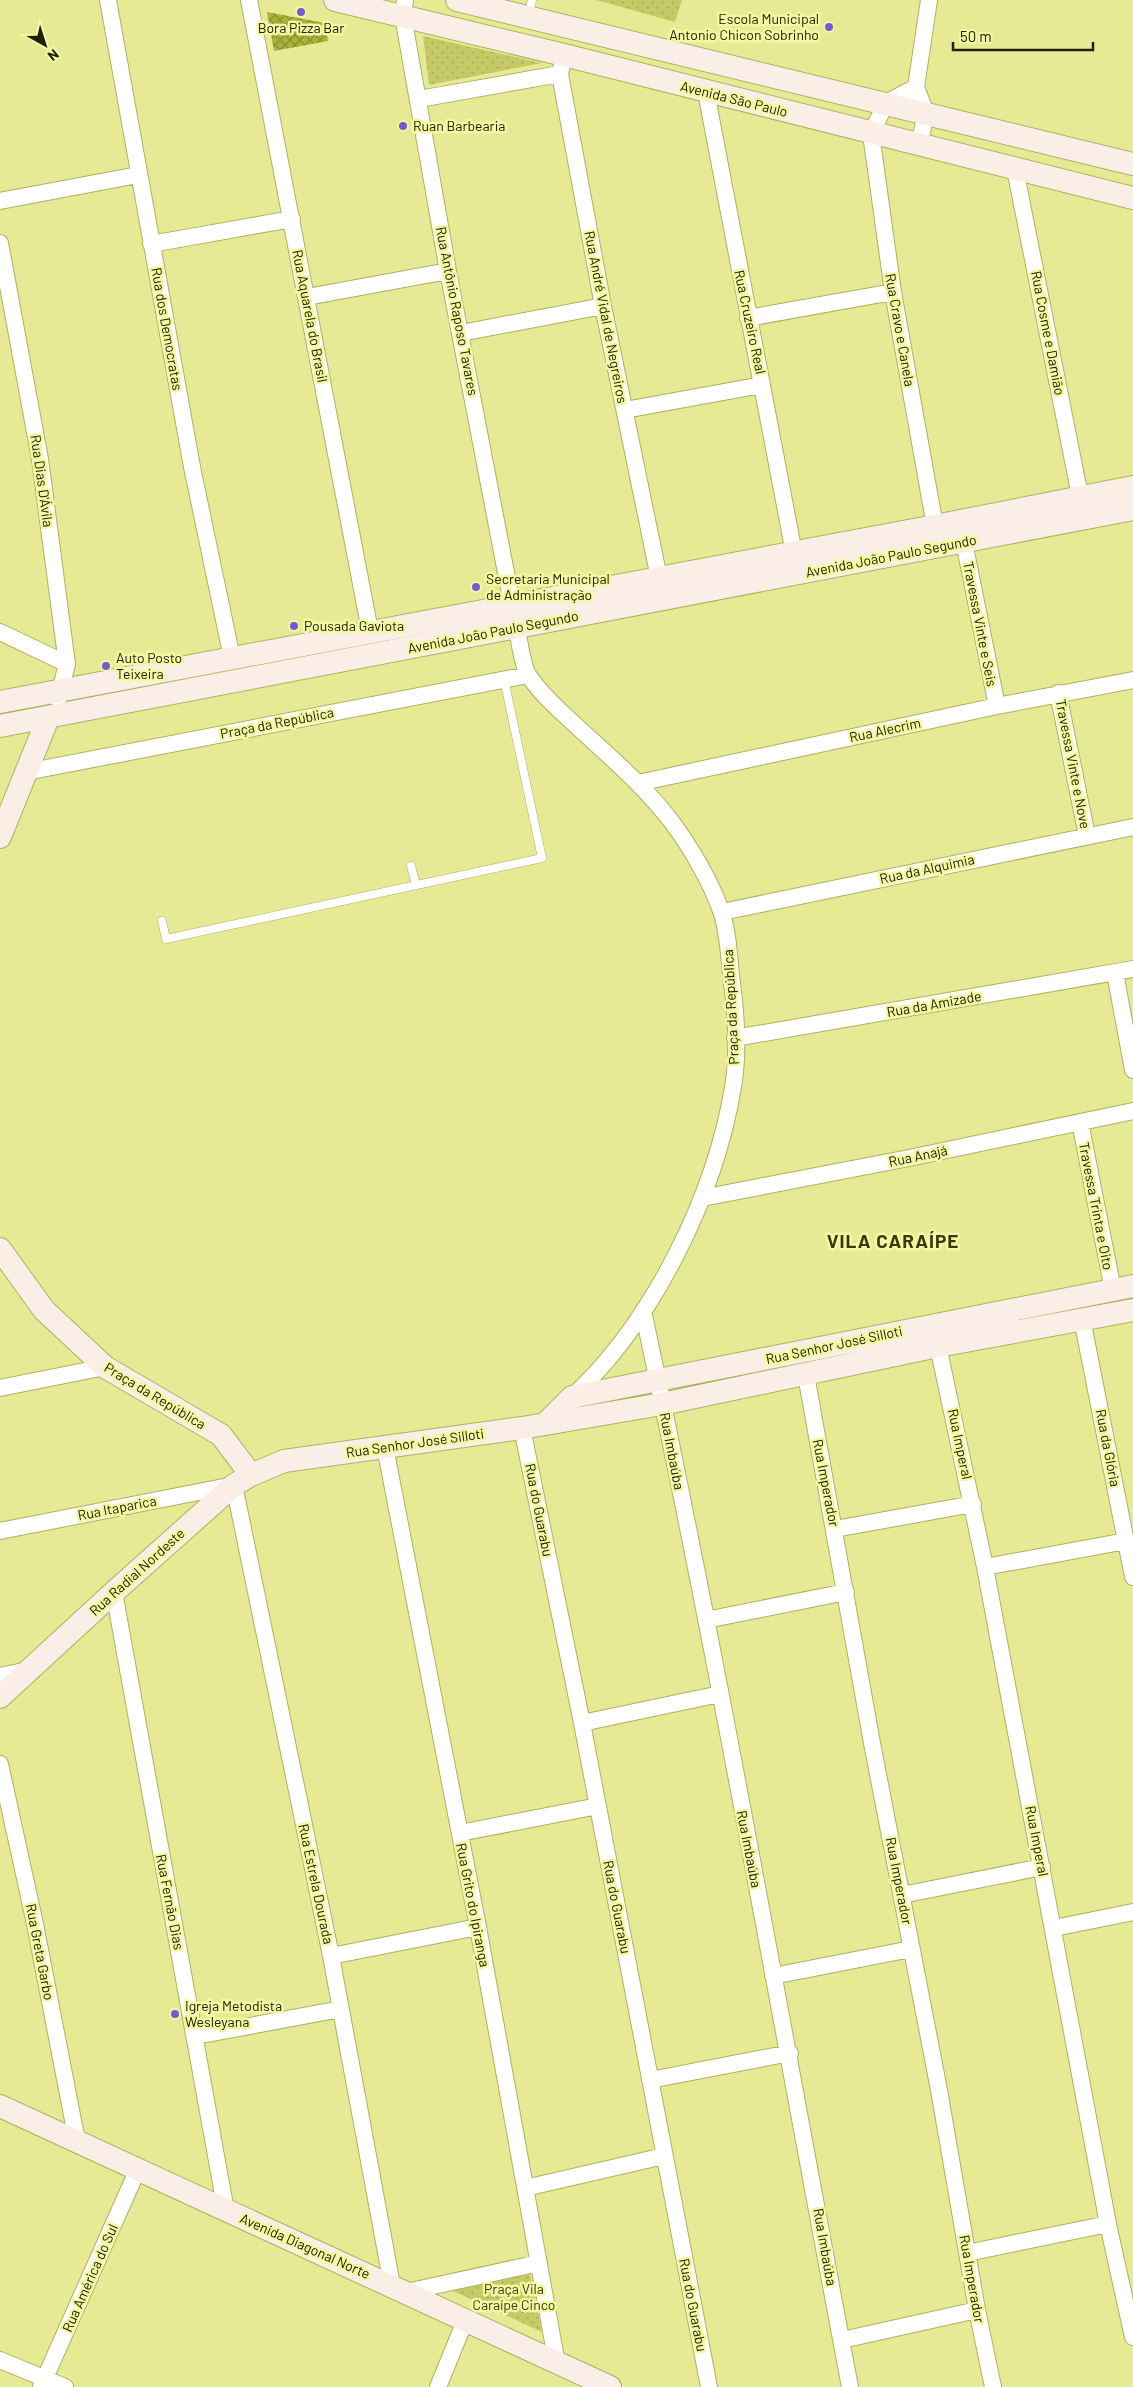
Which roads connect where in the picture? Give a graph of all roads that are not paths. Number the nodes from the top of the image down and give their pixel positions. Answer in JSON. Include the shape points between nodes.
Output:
{"nodes":[{"id":1,"x":108,"y":0,"type":"edge"},
{"id":2,"x":249,"y":0,"type":"edge"},
{"id":3,"x":335,"y":0,"type":"edge"},
{"id":4,"x":457,"y":0,"type":"edge"},
{"id":5,"x":929,"y":0,"type":"edge"},
{"id":6,"x":404,"y":8,"type":"edge"},
{"id":7,"x":530,"y":9,"type":"edge"},
{"id":8,"x":562,"y":64,"type":"junction"},
{"id":9,"x":916,"y":87,"type":"junction"},
{"id":10,"x":706,"y":92,"type":"junction"},
{"id":11,"x":419,"y":99,"type":"junction"},
{"id":12,"x":886,"y":103,"type":"junction"},
{"id":13,"x":926,"y":112,"type":"junction"},
{"id":14,"x":871,"y":134,"type":"junction"},
{"id":15,"x":919,"y":146,"type":"junction"},
{"id":16,"x":1133,"y":164,"type":"edge"},
{"id":17,"x":1015,"y":169,"type":"junction"},
{"id":18,"x":138,"y":175,"type":"junction"},
{"id":19,"x":1133,"y":198,"type":"edge"},
{"id":20,"x":0,"y":201,"type":"edge"},
{"id":21,"x":292,"y":219,"type":"junction"},
{"id":22,"x":0,"y":243,"type":"edge"},
{"id":23,"x":151,"y":244,"type":"junction"},
{"id":24,"x":448,"y":271,"type":"junction"},
{"id":25,"x":893,"y":292,"type":"junction"},
{"id":26,"x":307,"y":297,"type":"junction"},
{"id":27,"x":603,"y":306,"type":"junction"},
{"id":28,"x":748,"y":318,"type":"junction"},
{"id":29,"x":461,"y":333,"type":"junction"},
{"id":30,"x":762,"y":385,"type":"junction"},
{"id":31,"x":625,"y":410,"type":"junction"},
{"id":32,"x":1133,"y":487,"type":"edge"},
{"id":33,"x":1080,"y":496,"type":"junction"},
{"id":34,"x":1133,"y":509,"type":"edge"},
{"id":35,"x":935,"y":526,"type":"junction"},
{"id":36,"x":964,"y":542,"type":"junction"},
{"id":37,"x":794,"y":552,"type":"junction"},
{"id":38,"x":659,"y":578,"type":"junction"},
{"id":39,"x":515,"y":616,"type":"junction"},
{"id":40,"x":0,"y":632,"type":"edge"},
{"id":41,"x":370,"y":632,"type":"junction"},
{"id":42,"x":232,"y":658,"type":"junction"},
{"id":43,"x":67,"y":664,"type":"junction"},
{"id":44,"x":528,"y":675,"type":"junction"},
{"id":45,"x":504,"y":679,"type":"junction"},
{"id":46,"x":1133,"y":680,"type":"edge"},
{"id":47,"x":61,"y":691,"type":"junction"},
{"id":48,"x":1058,"y":693,"type":"junction"},
{"id":49,"x":0,"y":702,"type":"edge"},
{"id":50,"x":997,"y":706,"type":"junction"},
{"id":51,"x":48,"y":718,"type":"junction"},
{"id":52,"x":0,"y":726,"type":"edge"},
{"id":53,"x":26,"y":772,"type":"junction"},
{"id":54,"x":638,"y":783,"type":"junction"},
{"id":55,"x":1133,"y":827,"type":"edge"},
{"id":56,"x":1087,"y":836,"type":"junction"},
{"id":57,"x":0,"y":837,"type":"edge"},
{"id":58,"x":411,"y":866,"type":"dead end"},
{"id":59,"x":416,"y":885,"type":"junction"},
{"id":60,"x":722,"y":912,"type":"junction"},
{"id":61,"x":162,"y":921,"type":"dead end"},
{"id":62,"x":1133,"y":969,"type":"edge"},
{"id":63,"x":1115,"y":973,"type":"junction"},
{"id":64,"x":735,"y":1038,"type":"junction"},
{"id":65,"x":1133,"y":1070,"type":"edge"},
{"id":66,"x":1133,"y":1111,"type":"edge"},
{"id":67,"x":1080,"y":1122,"type":"junction"},
{"id":68,"x":702,"y":1198,"type":"junction"},
{"id":69,"x":0,"y":1249,"type":"edge"},
{"id":70,"x":1123,"y":1288,"type":"edge"},
{"id":71,"x":1133,"y":1310,"type":"edge"},
{"id":72,"x":643,"y":1311,"type":"junction"},
{"id":73,"x":1082,"y":1319,"type":"junction"},
{"id":74,"x":938,"y":1346,"type":"junction"},
{"id":75,"x":105,"y":1367,"type":"junction"},
{"id":76,"x":806,"y":1374,"type":"junction"},
{"id":77,"x":658,"y":1380,"type":"junction"},
{"id":78,"x":0,"y":1388,"type":"edge"},
{"id":79,"x":572,"y":1397,"type":"junction"},
{"id":80,"x":662,"y":1404,"type":"junction"},
{"id":81,"x":546,"y":1423,"type":"junction"},
{"id":82,"x":522,"y":1428,"type":"junction"},
{"id":83,"x":385,"y":1447,"type":"junction"},
{"id":84,"x":284,"y":1461,"type":"joint"},
{"id":85,"x":243,"y":1480,"type":"junction"},
{"id":86,"x":973,"y":1504,"type":"junction"},
{"id":87,"x":835,"y":1530,"type":"junction"},
{"id":88,"x":0,"y":1531,"type":"edge"},
{"id":89,"x":1126,"y":1541,"type":"junction"},
{"id":90,"x":986,"y":1567,"type":"junction"},
{"id":91,"x":1133,"y":1577,"type":"edge"},
{"id":92,"x":114,"y":1592,"type":"junction"},
{"id":93,"x":846,"y":1592,"type":"junction"},
{"id":94,"x":706,"y":1620,"type":"junction"},
{"id":95,"x":29,"y":1670,"type":"junction"},
{"id":96,"x":0,"y":1676,"type":"edge"},
{"id":97,"x":720,"y":1694,"type":"junction"},
{"id":98,"x":0,"y":1698,"type":"edge"},
{"id":99,"x":582,"y":1723,"type":"junction"},
{"id":100,"x":0,"y":1764,"type":"edge"},
{"id":101,"x":598,"y":1806,"type":"junction"},
{"id":102,"x":460,"y":1833,"type":"junction"},
{"id":103,"x":1042,"y":1866,"type":"junction"},
{"id":104,"x":902,"y":1895,"type":"junction"},
{"id":105,"x":1133,"y":1912,"type":"edge"},
{"id":106,"x":478,"y":1927,"type":"junction"},
{"id":107,"x":1054,"y":1928,"type":"junction"},
{"id":108,"x":911,"y":1949,"type":"junction"},
{"id":109,"x":331,"y":1956,"type":"junction"},
{"id":110,"x":773,"y":1976,"type":"junction"},
{"id":111,"x":341,"y":2009,"type":"junction"},
{"id":112,"x":196,"y":2036,"type":"junction"},
{"id":113,"x":790,"y":2053,"type":"junction"},
{"id":114,"x":650,"y":2080,"type":"junction"},
{"id":115,"x":0,"y":2106,"type":"edge"},
{"id":116,"x":77,"y":2141,"type":"junction"},
{"id":117,"x":664,"y":2156,"type":"junction"},
{"id":118,"x":138,"y":2169,"type":"junction"},
{"id":119,"x":525,"y":2188,"type":"junction"},
{"id":120,"x":226,"y":2212,"type":"junction"},
{"id":121,"x":1108,"y":2224,"type":"junction"},
{"id":122,"x":967,"y":2254,"type":"junction"},
{"id":123,"x":539,"y":2263,"type":"junction"},
{"id":124,"x":399,"y":2288,"type":"junction"},
{"id":125,"x":1128,"y":2293,"type":"edge"},
{"id":126,"x":977,"y":2310,"type":"junction"},
{"id":127,"x":465,"y":2321,"type":"junction"},
{"id":128,"x":1133,"y":2337,"type":"edge"},
{"id":129,"x":842,"y":2340,"type":"junction"},
{"id":130,"x":0,"y":2360,"type":"edge"},
{"id":131,"x":557,"y":2364,"type":"junction"},
{"id":132,"x":43,"y":2383,"type":"edge"},
{"id":133,"x":65,"y":2387,"type":"edge"},
{"id":134,"x":438,"y":2387,"type":"edge"},
{"id":135,"x":610,"y":2387,"type":"edge"},
{"id":136,"x":709,"y":2387,"type":"edge"},
{"id":137,"x":850,"y":2387,"type":"edge"},
{"id":138,"x":993,"y":2387,"type":"edge"}],
"edges":[{"from":1,"to":18,"type":"street","name":"Rua dos Democratas"},
{"from":2,"to":21,"type":"street","name":"Rua Aquarela do Brasil"},
{"from":3,"to":6,"type":"street","name":"Avenida São Paulo"},
{"from":4,"to":7,"type":"street"},
{"from":5,"to":9,"type":"street"},
{"from":6,"to":8,"type":"street","name":"Avenida São Paulo"},
{"from":6,"to":11,"type":"street","name":"Rua Antônio Raposo Tavares"},
{"from":7,"to":12,"type":"street"},
{"from":8,"to":10,"type":"street","name":"Avenida São Paulo"},
{"from":8,"to":11,"type":"street"},
{"from":8,"to":27,"type":"street","name":"Rua André Vidal de Negreiros"},
{"from":9,"to":12,"type":"street"},
{"from":9,"to":13,"type":"street"},
{"from":10,"to":14,"type":"street","name":"Avenida São Paulo"},
{"from":10,"to":28,"type":"street","name":"Rua Cruzeiro Real"},
{"from":11,"to":24,"type":"street","name":"Rua Antônio Raposo Tavares"},
{"from":12,"to":13,"type":"street"},
{"from":12,"to":14,"type":"street"},
{"from":13,"to":15,"type":"street"},
{"from":13,"to":16,"type":"street"},
{"from":14,"to":15,"type":"street","name":"Avenida São Paulo"},
{"from":14,"to":25,"type":"street","name":"Rua Cravo e Canela"},
{"from":15,"to":17,"type":"street","name":"Avenida São Paulo"},
{"from":17,"to":19,"type":"street","name":"Avenida São Paulo"},
{"from":17,"to":33,"type":"street","name":"Rua Cosme e Damião"},
{"from":18,"to":20,"type":"street"},
{"from":18,"to":23,"type":"street","name":"Rua dos Democratas"},
{"from":21,"to":23,"type":"street"},
{"from":21,"to":26,"type":"street","name":"Rua Aquarela do Brasil"},
{"from":22,"to":43,"type":"street","name":"Rua Dias D'Ávila","via":[[40,459]]},
{"from":23,"to":42,"type":"street","name":"Rua dos Democratas","via":[[192,467]]},
{"from":24,"to":26,"type":"street"},
{"from":24,"to":29,"type":"street","name":"Rua Antônio Raposo Tavares"},
{"from":25,"to":28,"type":"street"},
{"from":25,"to":35,"type":"street","name":"Rua Cravo e Canela"},
{"from":26,"to":41,"type":"street","name":"Rua Aquarela do Brasil"},
{"from":27,"to":29,"type":"street"},
{"from":27,"to":31,"type":"street","name":"Rua André Vidal de Negreiros"},
{"from":28,"to":30,"type":"street","name":"Rua Cruzeiro Real"},
{"from":29,"to":39,"type":"street","name":"Rua Antônio Raposo Tavares"},
{"from":30,"to":31,"type":"street"},
{"from":30,"to":37,"type":"street","name":"Rua Cruzeiro Real"},
{"from":31,"to":38,"type":"street","name":"Rua André Vidal de Negreiros"},
{"from":32,"to":33,"type":"street","name":"Avenida João Paulo Segundo"},
{"from":33,"to":35,"type":"street","name":"Avenida João Paulo Segundo"},
{"from":34,"to":36,"type":"street","name":"Avenida João Paulo Segundo"},
{"from":35,"to":37,"type":"street","name":"Avenida João Paulo Segundo"},
{"from":36,"to":39,"type":"street","name":"Avenida João Paulo Segundo"},
{"from":36,"to":50,"type":"street","name":"Travessa Vinte e Seis"},
{"from":37,"to":38,"type":"street","name":"Avenida João Paulo Segundo"},
{"from":38,"to":39,"type":"street","name":"Avenida João Paulo Segundo"},
{"from":39,"to":41,"type":"street","name":"Avenida João Paulo Segundo"},
{"from":39,"to":44,"type":"street","name":"Praça da República"},
{"from":39,"to":51,"type":"street","name":"Avenida João Paulo Segundo"},
{"from":40,"to":43,"type":"street"},
{"from":41,"to":42,"type":"street","name":"Avenida João Paulo Segundo"},
{"from":42,"to":47,"type":"street","name":"Avenida João Paulo Segundo"},
{"from":43,"to":47,"type":"street","name":"Rua Dias D'Ávila"},
{"from":44,"to":45,"type":"street","name":"Praça da República"},
{"from":44,"to":54,"type":"street","name":"Praça da República","via":[[551,702]]},
{"from":45,"to":53,"type":"street","name":"Praça da República"},
{"from":45,"to":59,"type":"lane","via":[[542,858]]},
{"from":46,"to":48,"type":"street","name":"Rua Alecrim"},
{"from":47,"to":49,"type":"street","name":"Avenida João Paulo Segundo"},
{"from":47,"to":51,"type":"street","name":"Rua Dias D'Ávila"},
{"from":48,"to":50,"type":"street","name":"Rua Alecrim"},
{"from":48,"to":56,"type":"street","name":"Travessa Vinte e Nove"},
{"from":50,"to":54,"type":"street","name":"Rua Alecrim"},
{"from":51,"to":52,"type":"street","name":"Avenida João Paulo Segundo"},
{"from":51,"to":53,"type":"street"},
{"from":53,"to":57,"type":"street"},
{"from":54,"to":60,"type":"street","name":"Praça da República","via":[[693,853]]},
{"from":55,"to":56,"type":"street","name":"Rua da Alquimia"},
{"from":56,"to":60,"type":"street","name":"Rua da Alquimia"},
{"from":58,"to":59,"type":"lane"},
{"from":59,"to":61,"type":"lane","via":[[166,939]]},
{"from":60,"to":64,"type":"street","name":"Praça da República","via":[[732,976]]},
{"from":62,"to":63,"type":"street","name":"Rua da Amizade"},
{"from":63,"to":64,"type":"street","name":"Rua da Amizade"},
{"from":63,"to":65,"type":"street"},
{"from":64,"to":68,"type":"street","name":"Praça da República","via":[[733,1086],[719,1146]]},
{"from":66,"to":67,"type":"street","name":"Rua Anajá"},
{"from":67,"to":68,"type":"street","name":"Rua Anajá"},
{"from":67,"to":70,"type":"street","name":"Travessa Trinta e Oito"},
{"from":68,"to":72,"type":"street","name":"Praça da República","via":[[676,1254]]},
{"from":69,"to":75,"type":"street","name":"Praça da República","via":[[44,1310]]},
{"from":70,"to":77,"type":"street","name":"Rua Senhor José Silloti"},
{"from":71,"to":73,"type":"street","name":"Rua Senhor José Silloti"},
{"from":72,"to":77,"type":"street","name":"Rua Imbaúba"},
{"from":72,"to":79,"type":"street","name":"Praça da República","via":[[597,1374]]},
{"from":73,"to":74,"type":"street","name":"Rua Senhor José Silloti"},
{"from":73,"to":89,"type":"street","name":"Rua da Glória"},
{"from":74,"to":76,"type":"street","name":"Rua Senhor José Silloti"},
{"from":74,"to":86,"type":"street","name":"Rua Imperal"},
{"from":75,"to":78,"type":"street"},
{"from":75,"to":85,"type":"street","name":"Praça da República","via":[[221,1435]]},
{"from":76,"to":80,"type":"street","name":"Rua Senhor José Silloti"},
{"from":76,"to":87,"type":"street","name":"Rua Imperador"},
{"from":77,"to":79,"type":"street","name":"Rua Senhor José Silloti"},
{"from":77,"to":80,"type":"street","name":"Rua Imbaúba"},
{"from":79,"to":81,"type":"street"},
{"from":80,"to":81,"type":"street","name":"Rua Senhor José Silloti"},
{"from":80,"to":94,"type":"street","name":"Rua Imbaúba"},
{"from":81,"to":82,"type":"street","name":"Rua Senhor José Silloti"},
{"from":82,"to":83,"type":"street","name":"Rua Senhor José Silloti"},
{"from":82,"to":99,"type":"street","name":"Rua do Guarabu"},
{"from":83,"to":84,"type":"street","name":"Rua Senhor José Silloti"},
{"from":83,"to":102,"type":"street","name":"Rua Grito do Ipiranga"},
{"from":84,"to":85,"type":"street","name":"Rua Radial Nordeste"},
{"from":85,"to":88,"type":"street","name":"Rua Itaparica"},
{"from":85,"to":92,"type":"street","name":"Rua Radial Nordeste"},
{"from":85,"to":109,"type":"street","name":"Rua Estrela Dourada"},
{"from":86,"to":87,"type":"street"},
{"from":86,"to":90,"type":"street","name":"Rua Imperal"},
{"from":87,"to":93,"type":"street","name":"Rua Imperador"},
{"from":89,"to":90,"type":"street"},
{"from":89,"to":91,"type":"street","name":"Rua da Glória"},
{"from":90,"to":103,"type":"street","name":"Rua Imperal"},
{"from":92,"to":95,"type":"street","name":"Rua Radial Nordeste"},
{"from":92,"to":112,"type":"street","name":"Rua Fernão Dias"},
{"from":93,"to":94,"type":"street"},
{"from":93,"to":104,"type":"street","name":"Rua Imperador"},
{"from":94,"to":97,"type":"street","name":"Rua Imbaúba"},
{"from":95,"to":96,"type":"street"},
{"from":95,"to":98,"type":"street","name":"Rua Radial Nordeste"},
{"from":97,"to":99,"type":"street"},
{"from":97,"to":110,"type":"street","name":"Rua Imbaúba"},
{"from":99,"to":101,"type":"street","name":"Rua do Guarabu"},
{"from":100,"to":116,"type":"street","name":"Rua Greta Garbo"},
{"from":101,"to":102,"type":"street"},
{"from":101,"to":114,"type":"street","name":"Rua do Guarabu"},
{"from":102,"to":106,"type":"street","name":"Rua Grito do Ipiranga"},
{"from":103,"to":104,"type":"street"},
{"from":103,"to":107,"type":"street","name":"Rua Imperal"},
{"from":104,"to":108,"type":"street","name":"Rua Imperador"},
{"from":105,"to":107,"type":"street"},
{"from":106,"to":109,"type":"street"},
{"from":106,"to":119,"type":"street","name":"Rua Grito do Ipiranga"},
{"from":107,"to":121,"type":"street","name":"Rua Imperal"},
{"from":108,"to":110,"type":"street"},
{"from":108,"to":122,"type":"street","name":"Rua Imperador"},
{"from":109,"to":111,"type":"street","name":"Rua Estrela Dourada"},
{"from":110,"to":113,"type":"street","name":"Rua Imbaúba"},
{"from":111,"to":112,"type":"street"},
{"from":111,"to":124,"type":"street","name":"Rua Estrela Dourada"},
{"from":112,"to":120,"type":"street","name":"Rua Fernão Dias"},
{"from":113,"to":114,"type":"street"},
{"from":113,"to":129,"type":"street","name":"Rua Imbaúba"},
{"from":114,"to":117,"type":"street","name":"Rua do Guarabu"},
{"from":115,"to":116,"type":"street","name":"Avenida Diagonal Norte"},
{"from":116,"to":118,"type":"street","name":"Avenida Diagonal Norte"},
{"from":117,"to":119,"type":"street"},
{"from":117,"to":136,"type":"street","name":"Rua do Guarabu"},
{"from":118,"to":120,"type":"street","name":"Avenida Diagonal Norte"},
{"from":118,"to":132,"type":"street","name":"Rua América do Sul"},
{"from":119,"to":123,"type":"street","name":"Rua Grito do Ipiranga"},
{"from":120,"to":124,"type":"street","name":"Avenida Diagonal Norte"},
{"from":121,"to":122,"type":"street"},
{"from":121,"to":125,"type":"street","name":"Rua Imperal"},
{"from":122,"to":126,"type":"street","name":"Rua Imperador"},
{"from":123,"to":124,"type":"street"},
{"from":123,"to":131,"type":"street","name":"Rua Grito do Ipiranga"},
{"from":124,"to":127,"type":"street","name":"Avenida Diagonal Norte"},
{"from":125,"to":128,"type":"street","name":"Rua Imperal"},
{"from":126,"to":129,"type":"street"},
{"from":126,"to":138,"type":"street","name":"Rua Imperador"},
{"from":127,"to":131,"type":"street","name":"Avenida Diagonal Norte"},
{"from":127,"to":134,"type":"street"},
{"from":129,"to":137,"type":"street","name":"Rua Imbaúba"},
{"from":130,"to":132,"type":"street"},
{"from":131,"to":135,"type":"street","name":"Avenida Diagonal Norte"},
{"from":132,"to":133,"type":"street"}]}
